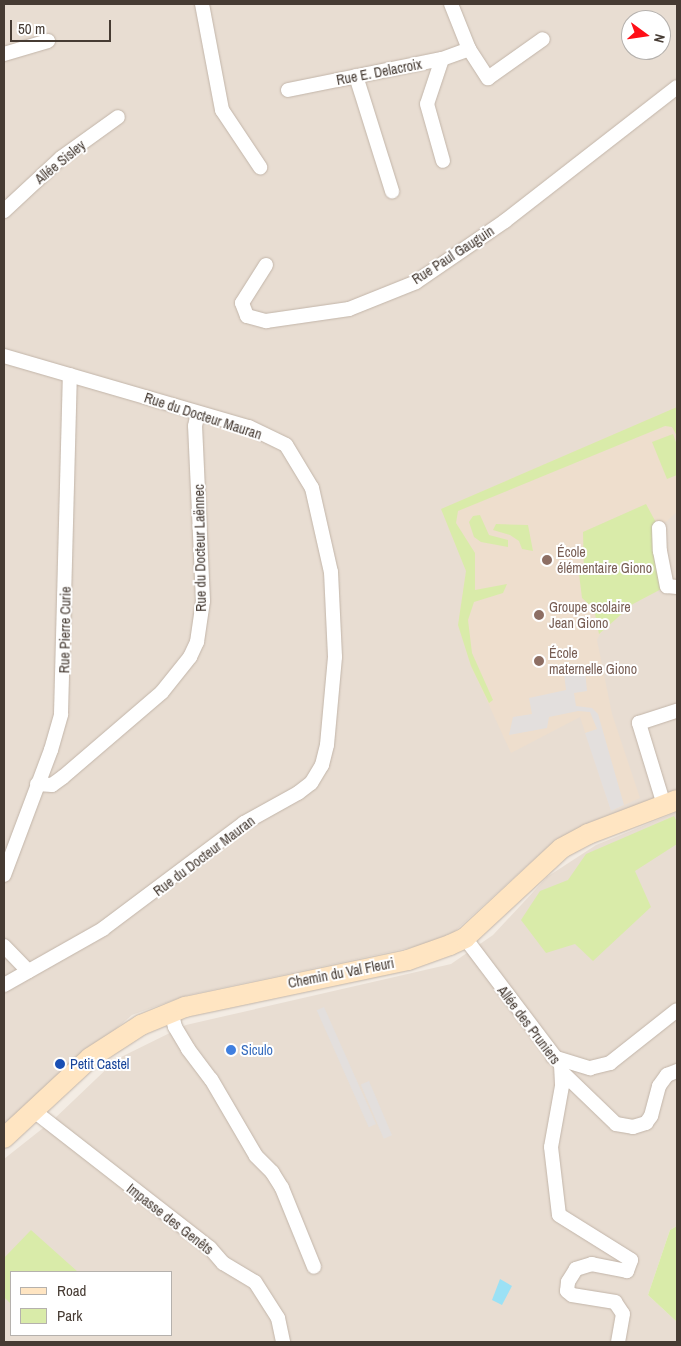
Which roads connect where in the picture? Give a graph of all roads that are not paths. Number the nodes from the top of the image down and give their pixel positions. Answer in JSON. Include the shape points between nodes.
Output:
{"nodes":[{"id":1,"x":202,"y":4,"type":"edge"},
{"id":2,"x":451,"y":4,"type":"edge"},
{"id":3,"x":543,"y":39,"type":"dead end"},
{"id":4,"x":48,"y":41,"type":"dead end"},
{"id":5,"x":469,"y":49,"type":"junction"},
{"id":6,"x":4,"y":54,"type":"edge"},
{"id":7,"x":442,"y":59,"type":"junction"},
{"id":8,"x":356,"y":76,"type":"junction"},
{"id":9,"x":677,"y":87,"type":"edge"},
{"id":10,"x":288,"y":90,"type":"dead end"},
{"id":11,"x":118,"y":117,"type":"dead end"},
{"id":12,"x":443,"y":161,"type":"dead end"},
{"id":13,"x":260,"y":167,"type":"dead end"},
{"id":14,"x":392,"y":191,"type":"dead end"},
{"id":15,"x":4,"y":210,"type":"edge"},
{"id":16,"x":266,"y":265,"type":"dead end"},
{"id":17,"x":4,"y":356,"type":"edge"},
{"id":18,"x":70,"y":375,"type":"junction"},
{"id":19,"x":198,"y":413,"type":"junction"},
{"id":20,"x":660,"y":528,"type":"dead end"},
{"id":21,"x":677,"y":587,"type":"edge"},
{"id":22,"x":677,"y":711,"type":"edge"},
{"id":23,"x":37,"y":784,"type":"junction"},
{"id":24,"x":670,"y":802,"type":"edge"},
{"id":25,"x":4,"y":875,"type":"edge"},
{"id":26,"x":464,"y":938,"type":"junction"},
{"id":27,"x":4,"y":946,"type":"edge"},
{"id":28,"x":28,"y":971,"type":"junction"},
{"id":29,"x":4,"y":984,"type":"edge"},
{"id":30,"x":677,"y":1010,"type":"edge"},
{"id":31,"x":170,"y":1011,"type":"junction"},
{"id":32,"x":552,"y":1057,"type":"junction"},
{"id":33,"x":677,"y":1071,"type":"edge"},
{"id":34,"x":562,"y":1072,"type":"junction"},
{"id":35,"x":34,"y":1111,"type":"junction"},
{"id":36,"x":4,"y":1138,"type":"edge"},
{"id":37,"x":314,"y":1267,"type":"dead end"},
{"id":38,"x":283,"y":1342,"type":"edge"},
{"id":39,"x":618,"y":1342,"type":"edge"}],
"edges":[{"from":1,"to":13,"type":"street","via":[[222,110]]},
{"from":2,"to":5,"type":"street"},
{"from":3,"to":5,"type":"street","via":[[488,78]]},
{"from":4,"to":6,"type":"street"},
{"from":5,"to":7,"type":"street","name":"Rue E. Delacroix"},
{"from":7,"to":8,"type":"street","name":"Rue E. Delacroix"},
{"from":7,"to":12,"type":"street","via":[[427,104]]},
{"from":8,"to":10,"type":"street","name":"Rue E. Delacroix"},
{"from":8,"to":14,"type":"street"},
{"from":9,"to":16,"type":"street","name":"Rue Paul Gauguin","via":[[505,221],[416,282],[349,309],[266,321],[247,316],[242,303]]},
{"from":11,"to":15,"type":"street","name":"Allée Sisley","via":[[61,158]]},
{"from":17,"to":18,"type":"street","name":"Rue du Docteur Mauran"},
{"from":18,"to":19,"type":"street","name":"Rue du Docteur Mauran"},
{"from":18,"to":23,"type":"street","name":"Rue Pierre Curie","via":[[63,696],[51,750]]},
{"from":19,"to":23,"type":"street","name":"Rue du Docteur Laënnec","via":[[195,426],[203,601],[197,642],[190,657],[162,692],[63,777],[52,784]]},
{"from":19,"to":28,"type":"street","name":"Rue du Docteur Mauran","via":[[250,428],[286,445],[312,488],[331,572],[334,647],[327,745],[322,765],[311,783],[298,793],[244,823],[103,929]]},
{"from":20,"to":21,"type":"street","via":[[660,551],[667,586]]},
{"from":22,"to":24,"type":"street","via":[[639,723]]},
{"from":23,"to":25,"type":"street","name":"Rue Pierre Curie"},
{"from":24,"to":26,"type":"street","name":"Chemin du Val Fleuri","via":[[588,834],[562,848]]},
{"from":26,"to":31,"type":"street","name":"Chemin du Val Fleuri","via":[[408,960]]},
{"from":26,"to":32,"type":"street","name":"Allée des Pruniers"},
{"from":27,"to":28,"type":"street"},
{"from":28,"to":29,"type":"street","name":"Rue du Docteur Mauran"},
{"from":30,"to":32,"type":"street","via":[[610,1062],[590,1068]]},
{"from":31,"to":35,"type":"street","name":"Chemin du Val Fleuri","via":[[104,1048]]},
{"from":31,"to":37,"type":"street","via":[[188,1049],[211,1079],[256,1156],[282,1188]]},
{"from":32,"to":34,"type":"street","name":"Allée des Pruniers"},
{"from":33,"to":34,"type":"street","via":[[667,1075],[659,1086],[646,1123],[633,1127],[616,1124]]},
{"from":34,"to":39,"type":"street","name":"Allée des Pruniers","via":[[551,1147],[559,1215],[631,1260],[627,1271],[592,1264],[576,1269],[568,1282],[568,1291],[572,1295],[615,1302],[623,1314]]},
{"from":35,"to":36,"type":"street","name":"Chemin du Val Fleuri"},
{"from":35,"to":38,"type":"street","name":"Impasse des Genêts","via":[[210,1248],[223,1263],[255,1282],[278,1318]]}]}
